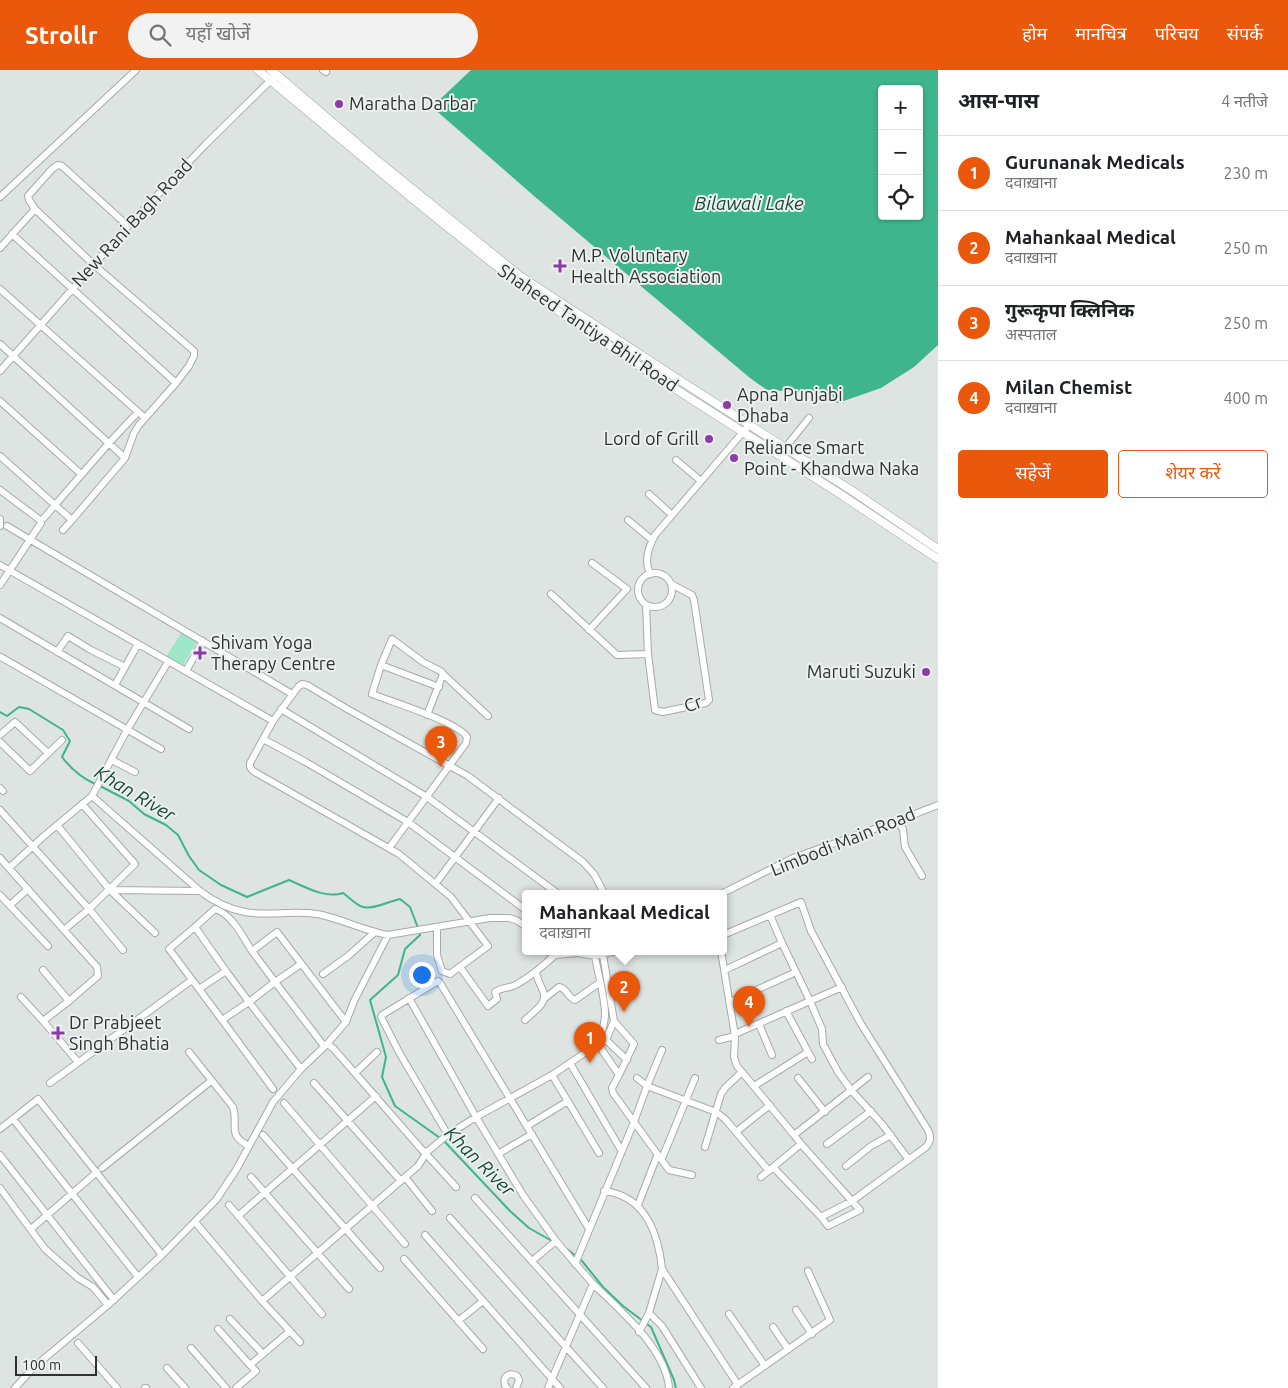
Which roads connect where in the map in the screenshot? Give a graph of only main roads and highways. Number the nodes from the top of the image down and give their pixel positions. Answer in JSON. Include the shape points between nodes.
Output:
{"nodes":[{"id":1,"x":258,"y":70,"type":"edge"},
{"id":2,"x":273,"y":75,"type":"edge"},
{"id":3,"x":938,"y":549,"type":"edge"},
{"id":4,"x":938,"y":559,"type":"edge"}],
"edges":[{"from":1,"to":2,"type":"main road","name":"Shaheed Tantiya Bhil Road"},
{"from":2,"to":3,"type":"main road","name":"Shaheed Tantiya Bhil Road","via":[[520,276]]},
{"from":2,"to":4,"type":"main road","name":"Shaheed Tantiya Bhil Road","via":[[499,269],[641,367]]}]}
